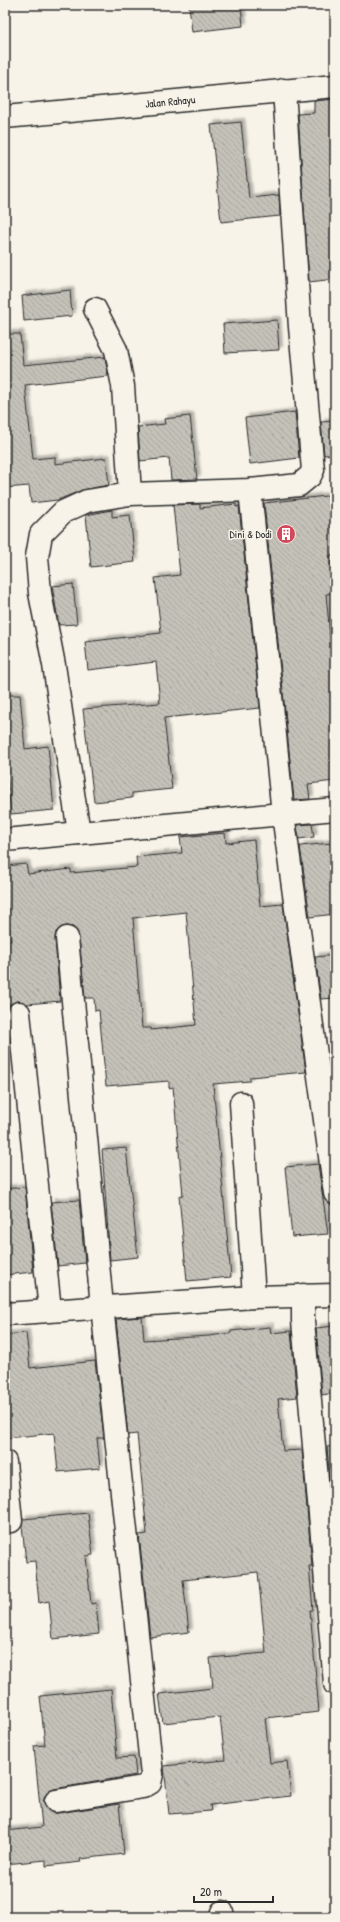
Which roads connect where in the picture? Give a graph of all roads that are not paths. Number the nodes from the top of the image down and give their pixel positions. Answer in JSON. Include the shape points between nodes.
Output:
{"nodes":[{"id":1,"x":335,"y":86,"type":"edge"},
{"id":2,"x":284,"y":90,"type":"junction"},
{"id":3,"x":5,"y":117,"type":"edge"},
{"id":4,"x":95,"y":309,"type":"dead end"},
{"id":5,"x":250,"y":490,"type":"junction"},
{"id":6,"x":130,"y":494,"type":"junction"},
{"id":7,"x":335,"y":809,"type":"edge"},
{"id":8,"x":283,"y":814,"type":"junction"},
{"id":9,"x":79,"y":833,"type":"junction"},
{"id":10,"x":5,"y":840,"type":"edge"},
{"id":11,"x":67,"y":938,"type":"dead end"},
{"id":12,"x":19,"y":1013,"type":"dead end"},
{"id":13,"x":241,"y":1103,"type":"dead end"},
{"id":14,"x":335,"y":1193,"type":"edge"},
{"id":15,"x":303,"y":1295,"type":"junction"},
{"id":16,"x":335,"y":1295,"type":"edge"},
{"id":17,"x":254,"y":1297,"type":"junction"},
{"id":18,"x":102,"y":1306,"type":"junction"},
{"id":19,"x":50,"y":1310,"type":"junction"},
{"id":20,"x":5,"y":1314,"type":"edge"},
{"id":21,"x":5,"y":1462,"type":"edge"},
{"id":22,"x":11,"y":1521,"type":"dead end"},
{"id":23,"x":335,"y":1684,"type":"edge"},
{"id":24,"x":56,"y":1801,"type":"dead end"}],
"edges":[{"from":1,"to":2,"type":"street","name":"Jalan Rahayu"},
{"from":2,"to":3,"type":"street","name":"Jalan Rahayu"},
{"from":2,"to":5,"type":"street","via":[[300,327],[313,470],[299,485]]},
{"from":4,"to":6,"type":"street","via":[[116,350],[124,386]]},
{"from":5,"to":6,"type":"street"},
{"from":5,"to":8,"type":"street"},
{"from":6,"to":9,"type":"street","via":[[87,501],[63,512],[41,534],[37,558],[40,593],[54,665]]},
{"from":7,"to":8,"type":"street"},
{"from":8,"to":9,"type":"street"},
{"from":8,"to":14,"type":"street"},
{"from":9,"to":10,"type":"street"},
{"from":11,"to":18,"type":"street"},
{"from":12,"to":19,"type":"street"},
{"from":13,"to":17,"type":"street"},
{"from":15,"to":16,"type":"street"},
{"from":15,"to":17,"type":"street"},
{"from":15,"to":23,"type":"street","via":[[303,1321]]},
{"from":17,"to":18,"type":"street"},
{"from":18,"to":19,"type":"street"},
{"from":18,"to":24,"type":"street","via":[[152,1774],[150,1783],[143,1787]]},
{"from":19,"to":20,"type":"street"},
{"from":21,"to":22,"type":"street"}]}
